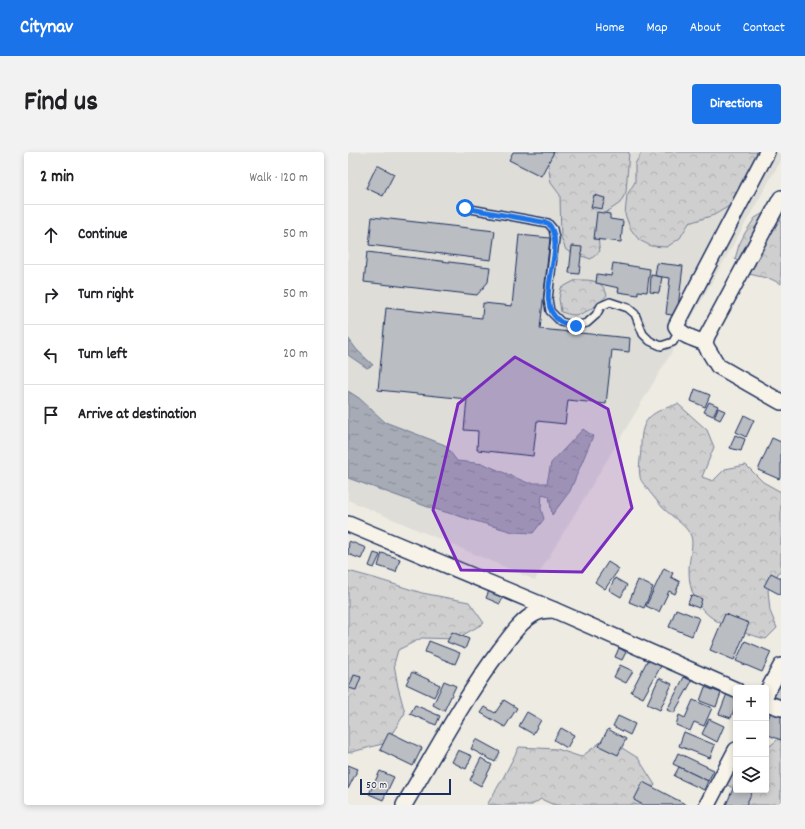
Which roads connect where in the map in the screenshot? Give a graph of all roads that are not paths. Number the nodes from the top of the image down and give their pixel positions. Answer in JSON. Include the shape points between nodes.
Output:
{"nodes":[{"id":1,"x":767,"y":152,"type":"edge"},
{"id":2,"x":781,"y":198,"type":"edge"},
{"id":3,"x":465,"y":208,"type":"dead end"},
{"id":4,"x":679,"y":331,"type":"junction"},
{"id":5,"x":705,"y":343,"type":"junction"},
{"id":6,"x":781,"y":402,"type":"edge"},
{"id":7,"x":348,"y":524,"type":"edge"},
{"id":8,"x":554,"y":610,"type":"junction"},
{"id":9,"x":781,"y":666,"type":"edge"},
{"id":10,"x":769,"y":688,"type":"edge"},
{"id":11,"x":733,"y":689,"type":"edge"},
{"id":12,"x":769,"y":704,"type":"edge"},
{"id":13,"x":781,"y":708,"type":"edge"},
{"id":14,"x":733,"y":756,"type":"edge"},
{"id":15,"x":404,"y":805,"type":"edge"},
{"id":16,"x":707,"y":805,"type":"edge"}],
"edges":[{"from":1,"to":4,"type":"street","via":[[676,326]]},
{"from":2,"to":5,"type":"street"},
{"from":3,"to":4,"type":"lane","via":[[548,223],[553,229],[555,239],[548,299],[550,311],[562,322],[576,326],[587,323],[602,306],[610,302],[628,308],[635,314],[643,334],[650,342],[661,346],[673,342]]},
{"from":4,"to":5,"type":"street"},
{"from":5,"to":6,"type":"street","via":[[718,366]]},
{"from":7,"to":8,"type":"street"},
{"from":8,"to":11,"type":"street"},
{"from":8,"to":15,"type":"street","via":[[535,613],[511,635],[482,674]]},
{"from":9,"to":10,"type":"street"},
{"from":12,"to":13,"type":"street"},
{"from":14,"to":16,"type":"street"}]}
